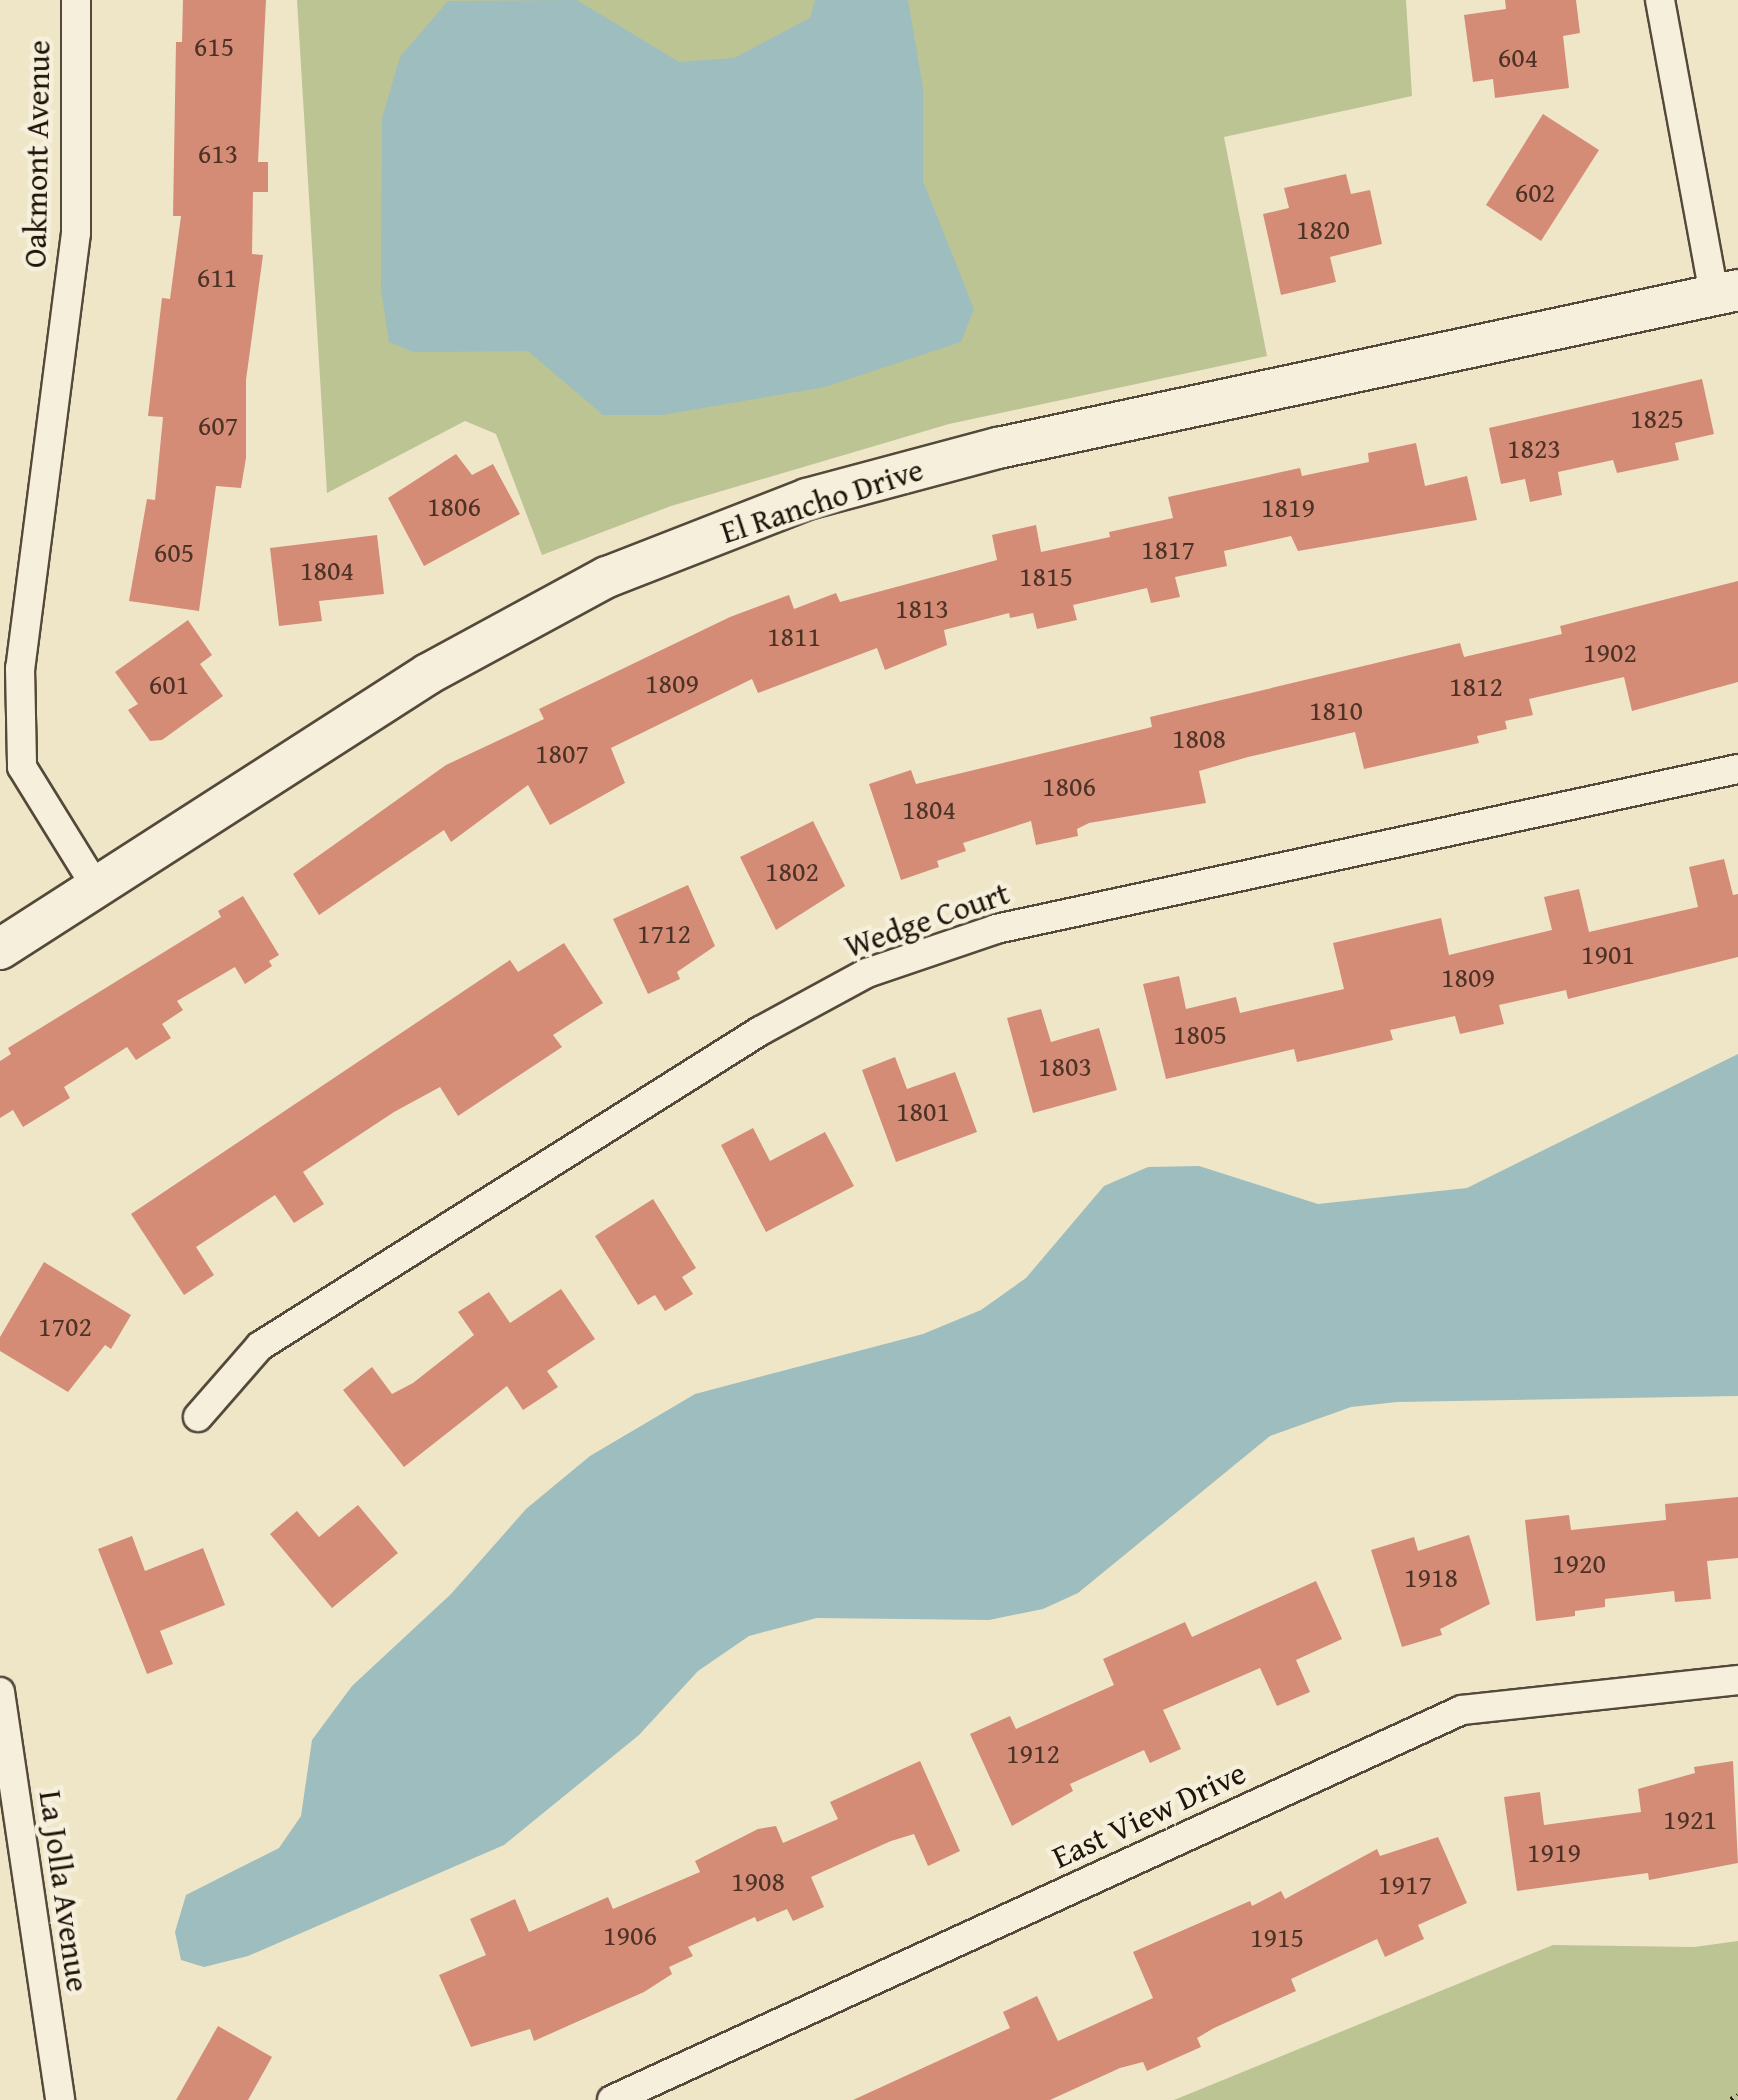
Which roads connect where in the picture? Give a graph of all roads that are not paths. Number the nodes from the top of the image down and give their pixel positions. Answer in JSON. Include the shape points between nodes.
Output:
{"nodes":[{"id":1,"x":76,"y":0,"type":"edge"},
{"id":2,"x":1660,"y":0,"type":"edge"},
{"id":3,"x":1726,"y":292,"type":"edge"},
{"id":4,"x":1738,"y":769,"type":"edge"},
{"id":5,"x":95,"y":885,"type":"junction"},
{"id":6,"x":0,"y":949,"type":"edge"},
{"id":7,"x":198,"y":1417,"type":"dead end"},
{"id":8,"x":1738,"y":1680,"type":"edge"},
{"id":9,"x":0,"y":1692,"type":"edge"},
{"id":10,"x":60,"y":2100,"type":"edge"},
{"id":11,"x":612,"y":2100,"type":"edge"}],
"edges":[{"from":1,"to":5,"type":"street","name":"Oakmont Avenue","via":[[76,233],[20,668],[22,767]]},
{"from":2,"to":3,"type":"street"},
{"from":3,"to":5,"type":"street","name":"El Rancho Drive","via":[[998,448],[807,498],[590,586],[428,674]]},
{"from":4,"to":7,"type":"street","name":"Wedge Court","via":[[996,929],[867,973],[760,1031],[260,1346]]},
{"from":5,"to":6,"type":"street","name":"El Rancho Drive"},
{"from":8,"to":11,"type":"street","name":"East View Drive","via":[[1462,1710]]},
{"from":9,"to":10,"type":"street","name":"La Jolla Avenue"}]}
